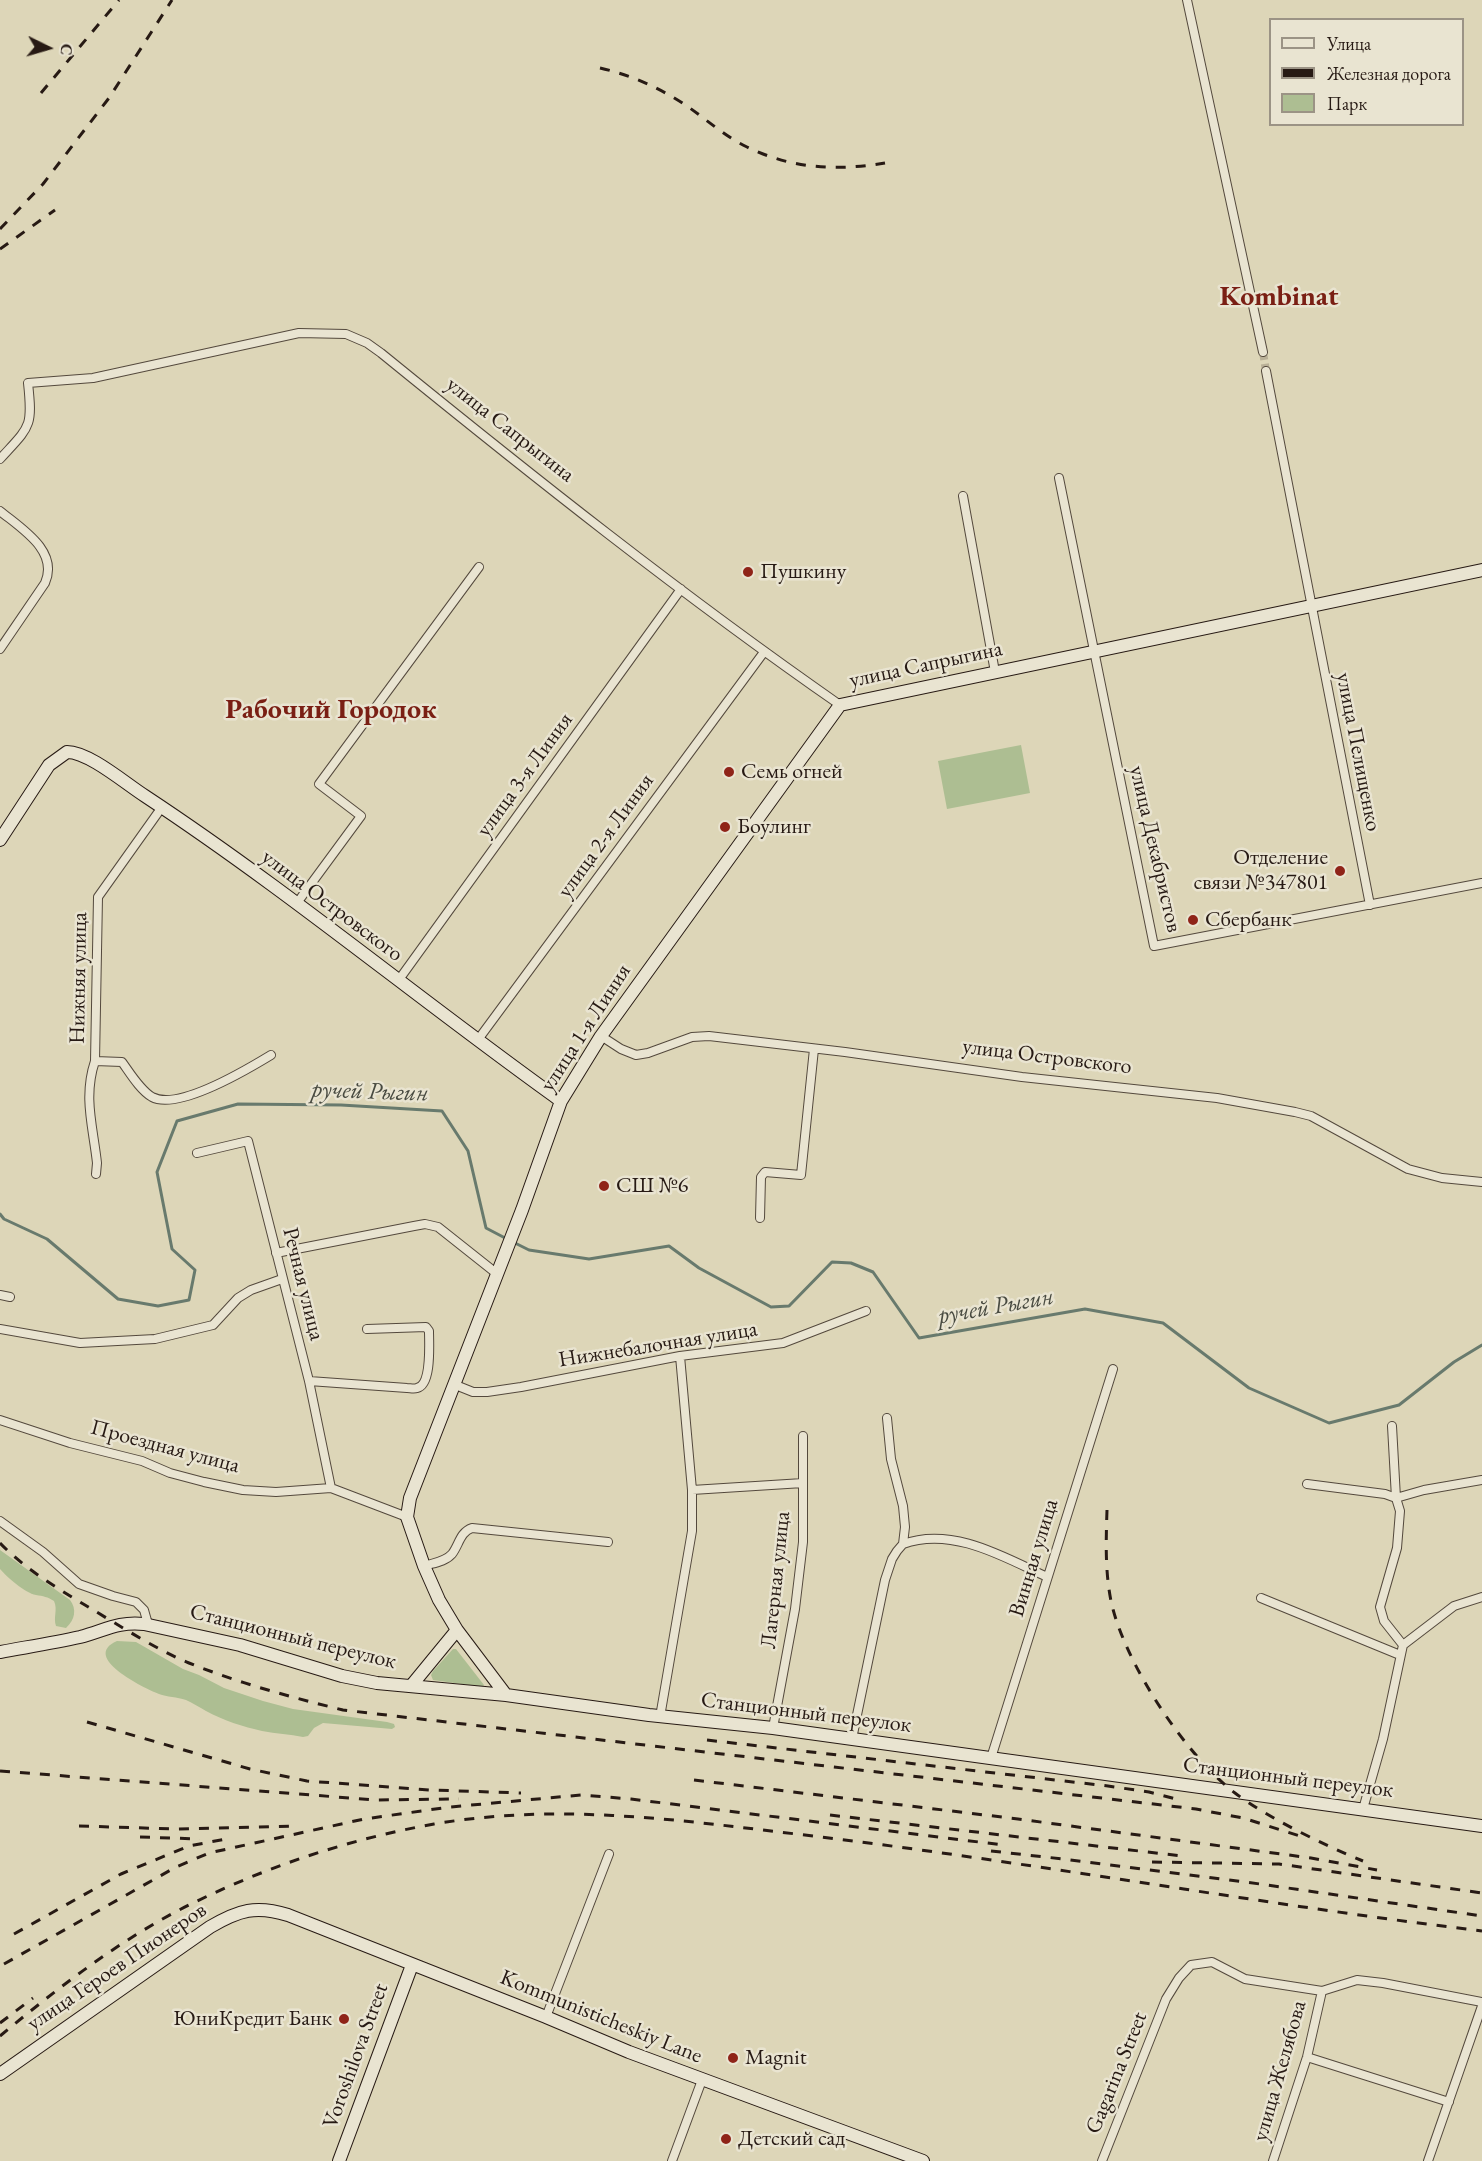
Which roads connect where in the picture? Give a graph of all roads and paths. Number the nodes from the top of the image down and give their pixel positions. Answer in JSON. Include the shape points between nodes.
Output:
{"nodes":[{"id":1,"x":1187,"y":0,"type":"edge"},
{"id":2,"x":1263,"y":352,"type":"tunnel mouth"},
{"id":3,"x":1266,"y":371,"type":"tunnel mouth"},
{"id":4,"x":0,"y":459,"type":"edge"},
{"id":5,"x":1059,"y":478,"type":"dead end"},
{"id":6,"x":963,"y":496,"type":"dead end"},
{"id":7,"x":0,"y":511,"type":"edge"},
{"id":8,"x":479,"y":567,"type":"dead end"},
{"id":9,"x":1482,"y":570,"type":"edge"},
{"id":10,"x":681,"y":589,"type":"junction"},
{"id":11,"x":1312,"y":606,"type":"junction"},
{"id":12,"x":0,"y":649,"type":"edge"},
{"id":13,"x":1094,"y":651,"type":"junction"},
{"id":14,"x":764,"y":652,"type":"junction"},
{"id":15,"x":995,"y":672,"type":"junction"},
{"id":16,"x":840,"y":705,"type":"junction"},
{"id":17,"x":162,"y":807,"type":"junction"},
{"id":18,"x":0,"y":840,"type":"edge"},
{"id":19,"x":1482,"y":883,"type":"edge"},
{"id":20,"x":297,"y":903,"type":"junction"},
{"id":21,"x":1370,"y":904,"type":"junction"},
{"id":22,"x":398,"y":981,"type":"junction"},
{"id":23,"x":601,"y":1036,"type":"junction"},
{"id":24,"x":477,"y":1041,"type":"junction"},
{"id":25,"x":814,"y":1049,"type":"junction"},
{"id":26,"x":272,"y":1055,"type":"dead end"},
{"id":27,"x":95,"y":1061,"type":"junction"},
{"id":28,"x":561,"y":1101,"type":"junction"},
{"id":29,"x":197,"y":1153,"type":"dead end"},
{"id":30,"x":96,"y":1174,"type":"dead end"},
{"id":31,"x":1482,"y":1182,"type":"edge"},
{"id":32,"x":760,"y":1218,"type":"dead end"},
{"id":33,"x":276,"y":1253,"type":"junction"},
{"id":34,"x":496,"y":1274,"type":"junction"},
{"id":35,"x":282,"y":1279,"type":"junction"},
{"id":36,"x":0,"y":1295,"type":"edge"},
{"id":37,"x":10,"y":1297,"type":"dead end"},
{"id":38,"x":866,"y":1311,"type":"dead end"},
{"id":39,"x":0,"y":1329,"type":"edge"},
{"id":40,"x":367,"y":1329,"type":"dead end"},
{"id":41,"x":680,"y":1356,"type":"junction"},
{"id":42,"x":1113,"y":1369,"type":"dead end"},
{"id":43,"x":309,"y":1381,"type":"junction"},
{"id":44,"x":453,"y":1384,"type":"junction"},
{"id":45,"x":887,"y":1418,"type":"dead end"},
{"id":46,"x":0,"y":1420,"type":"edge"},
{"id":47,"x":1392,"y":1426,"type":"dead end"},
{"id":48,"x":803,"y":1436,"type":"dead end"},
{"id":49,"x":1482,"y":1480,"type":"edge"},
{"id":50,"x":803,"y":1483,"type":"junction"},
{"id":51,"x":1307,"y":1484,"type":"dead end"},
{"id":52,"x":331,"y":1488,"type":"junction"},
{"id":53,"x":692,"y":1490,"type":"junction"},
{"id":54,"x":1396,"y":1498,"type":"junction"},
{"id":55,"x":407,"y":1516,"type":"junction"},
{"id":56,"x":0,"y":1521,"type":"edge"},
{"id":57,"x":608,"y":1542,"type":"dead end"},
{"id":58,"x":903,"y":1544,"type":"junction"},
{"id":59,"x":424,"y":1566,"type":"junction"},
{"id":60,"x":1047,"y":1577,"type":"junction"},
{"id":61,"x":1482,"y":1597,"type":"edge"},
{"id":62,"x":1261,"y":1598,"type":"dead end"},
{"id":63,"x":148,"y":1624,"type":"junction"},
{"id":64,"x":457,"y":1630,"type":"junction"},
{"id":65,"x":1403,"y":1645,"type":"junction"},
{"id":66,"x":0,"y":1652,"type":"edge"},
{"id":67,"x":1400,"y":1655,"type":"junction"},
{"id":68,"x":411,"y":1686,"type":"junction"},
{"id":69,"x":506,"y":1695,"type":"junction"},
{"id":70,"x":660,"y":1717,"type":"junction"},
{"id":71,"x":773,"y":1728,"type":"junction"},
{"id":72,"x":852,"y":1739,"type":"junction"},
{"id":73,"x":991,"y":1758,"type":"junction"},
{"id":74,"x":1363,"y":1809,"type":"junction"},
{"id":75,"x":1482,"y":1826,"type":"edge"},
{"id":76,"x":609,"y":1854,"type":"dead end"},
{"id":77,"x":264,"y":1909,"type":"joint"},
{"id":78,"x":412,"y":1965,"type":"junction"},
{"id":79,"x":1322,"y":1991,"type":"junction"},
{"id":80,"x":1482,"y":2004,"type":"edge"},
{"id":81,"x":546,"y":2017,"type":"junction"},
{"id":82,"x":1306,"y":2057,"type":"junction"},
{"id":83,"x":0,"y":2074,"type":"edge"},
{"id":84,"x":702,"y":2080,"type":"junction"},
{"id":85,"x":1449,"y":2102,"type":"junction"},
{"id":86,"x":339,"y":2161,"type":"edge"},
{"id":87,"x":672,"y":2161,"type":"edge"},
{"id":88,"x":923,"y":2161,"type":"edge"},
{"id":89,"x":1102,"y":2161,"type":"edge"},
{"id":90,"x":1273,"y":2161,"type":"edge"},
{"id":91,"x":1428,"y":2161,"type":"edge"}],
"edges":[{"from":1,"to":2,"type":"street"},
{"from":3,"to":11,"type":"street","name":"улица Пелищенко"},
{"from":4,"to":10,"type":"street","name":"улица Сапрыгина","via":[[31,418],[27,383],[93,378],[299,333],[346,334],[381,353]]},
{"from":5,"to":13,"type":"street"},
{"from":6,"to":15,"type":"street"},
{"from":7,"to":12,"type":"street","via":[[39,545],[50,573]]},
{"from":8,"to":20,"type":"street","via":[[319,784],[362,816]]},
{"from":9,"to":11,"type":"street","name":"улица Сапрыгина"},
{"from":10,"to":14,"type":"street","name":"улица Сапрыгина"},
{"from":10,"to":22,"type":"street","name":"улица 3-я Линия"},
{"from":11,"to":13,"type":"street","name":"улица Сапрыгина"},
{"from":11,"to":21,"type":"street","name":"улица Пелищенко"},
{"from":13,"to":15,"type":"street","name":"улица Сапрыгина"},
{"from":13,"to":21,"type":"street","name":"улица Декабристов","via":[[1154,946]]},
{"from":14,"to":16,"type":"street","name":"улица Сапрыгина"},
{"from":14,"to":24,"type":"street","name":"улица 2-я Линия"},
{"from":15,"to":16,"type":"street","name":"улица Сапрыгина"},
{"from":16,"to":23,"type":"street","name":"улица 1-я Линия"},
{"from":17,"to":18,"type":"street","name":"улица Островского","via":[[83,755],[67,752],[49,765]]},
{"from":17,"to":20,"type":"street","name":"улица Островского"},
{"from":17,"to":27,"type":"street","name":"Нижняя улица","via":[[98,897]]},
{"from":19,"to":21,"type":"street","name":"улица Декабристов"},
{"from":20,"to":22,"type":"street","name":"улица Островского"},
{"from":22,"to":24,"type":"street","name":"улица Островского"},
{"from":23,"to":25,"type":"street","name":"улица Островского","via":[[636,1055],[700,1036]]},
{"from":23,"to":28,"type":"street","name":"улица 1-я Линия"},
{"from":24,"to":28,"type":"street","name":"улица Островского"},
{"from":25,"to":31,"type":"street","name":"улица Островского","via":[[1217,1098],[1295,1112],[1311,1116],[1408,1169]]},
{"from":25,"to":32,"type":"street","via":[[801,1175],[765,1172],[761,1177]]},
{"from":26,"to":27,"type":"street","name":"Нижняя улица","via":[[215,1087],[164,1100],[145,1092],[122,1062]]},
{"from":27,"to":30,"type":"street","name":"Нижняя улица","via":[[88,1095]]},
{"from":28,"to":34,"type":"street","name":"улица 1-я Линия"},
{"from":29,"to":33,"type":"street","name":"Речная улица","via":[[248,1141]]},
{"from":33,"to":34,"type":"street","via":[[431,1225]]},
{"from":33,"to":35,"type":"street","name":"Речная улица"},
{"from":34,"to":44,"type":"street","name":"улица 1-я Линия"},
{"from":35,"to":39,"type":"street","via":[[238,1298],[213,1325],[155,1339],[80,1343]]},
{"from":35,"to":43,"type":"street","name":"Речная улица"},
{"from":36,"to":37,"type":"street"},
{"from":38,"to":41,"type":"street","name":"Нижнебалочная улица","via":[[783,1343]]},
{"from":40,"to":43,"type":"street","via":[[426,1328],[428,1372],[423,1384],[407,1388]]},
{"from":41,"to":44,"type":"street","name":"Нижнебалочная улица","via":[[487,1392],[473,1392]]},
{"from":41,"to":53,"type":"street"},
{"from":42,"to":60,"type":"street","name":"Винная улица"},
{"from":43,"to":52,"type":"street","name":"Речная улица"},
{"from":44,"to":55,"type":"street","name":"улица 1-я Линия","via":[[410,1498]]},
{"from":45,"to":58,"type":"street","via":[[904,1517]]},
{"from":46,"to":52,"type":"street","name":"Проездная улица","via":[[204,1482],[276,1492]]},
{"from":47,"to":54,"type":"street"},
{"from":48,"to":50,"type":"street","name":"Лагерная улица"},
{"from":49,"to":54,"type":"street"},
{"from":50,"to":53,"type":"street"},
{"from":50,"to":71,"type":"street","name":"Лагерная улица","via":[[795,1609]]},
{"from":51,"to":54,"type":"street"},
{"from":52,"to":55,"type":"street","name":"Проездная улица"},
{"from":53,"to":70,"type":"street","via":[[692,1531]]},
{"from":54,"to":65,"type":"street","via":[[1400,1511],[1397,1548],[1380,1607],[1384,1621]]},
{"from":55,"to":59,"type":"street"},
{"from":56,"to":63,"type":"street","via":[[80,1584],[136,1602],[144,1610]]},
{"from":57,"to":59,"type":"street","via":[[472,1528],[463,1534],[447,1559]]},
{"from":58,"to":60,"type":"street","via":[[947,1539],[988,1551]]},
{"from":58,"to":72,"type":"street","via":[[892,1559],[885,1580]]},
{"from":59,"to":64,"type":"street"},
{"from":60,"to":73,"type":"street","name":"Винная улица"},
{"from":61,"to":65,"type":"street","via":[[1454,1606]]},
{"from":62,"to":67,"type":"street"},
{"from":63,"to":66,"type":"street","name":"Станционный переулок","via":[[129,1622]]},
{"from":63,"to":68,"type":"street","name":"Станционный переулок","via":[[240,1645],[342,1676]]},
{"from":64,"to":68,"type":"street"},
{"from":64,"to":69,"type":"street"},
{"from":65,"to":67,"type":"street"},
{"from":67,"to":74,"type":"street","via":[[1383,1739]]},
{"from":68,"to":69,"type":"street","name":"Станционный переулок"},
{"from":69,"to":70,"type":"street","name":"Станционный переулок"},
{"from":70,"to":71,"type":"street","name":"Станционный переулок"},
{"from":71,"to":72,"type":"street","name":"Станционный переулок"},
{"from":72,"to":73,"type":"street","name":"Станционный переулок"},
{"from":73,"to":74,"type":"street","name":"Станционный переулок"},
{"from":74,"to":75,"type":"street","name":"Станционный переулок"},
{"from":76,"to":81,"type":"street"},
{"from":77,"to":78,"type":"street","name":"Kommunisticheskiy Lane"},
{"from":77,"to":83,"type":"street","name":"улица Героев Пионеров","via":[[235,1915],[210,1927]]},
{"from":78,"to":81,"type":"street","name":"Kommunisticheskiy Lane"},
{"from":78,"to":86,"type":"street","name":"Voroshilova Street"},
{"from":79,"to":80,"type":"street","via":[[1357,1980]]},
{"from":79,"to":82,"type":"street","name":"улица Желябова"},
{"from":79,"to":89,"type":"street","name":"Gagarina Street","via":[[1245,1979],[1212,1962],[1191,1965],[1166,1999]]},
{"from":80,"to":85,"type":"street"},
{"from":81,"to":84,"type":"street","name":"Kommunisticheskiy Lane"},
{"from":82,"to":85,"type":"street"},
{"from":82,"to":90,"type":"street","name":"улица Желябова"},
{"from":84,"to":87,"type":"street"},
{"from":84,"to":88,"type":"street","name":"Kommunisticheskiy Lane"},
{"from":85,"to":91,"type":"street"}]}
